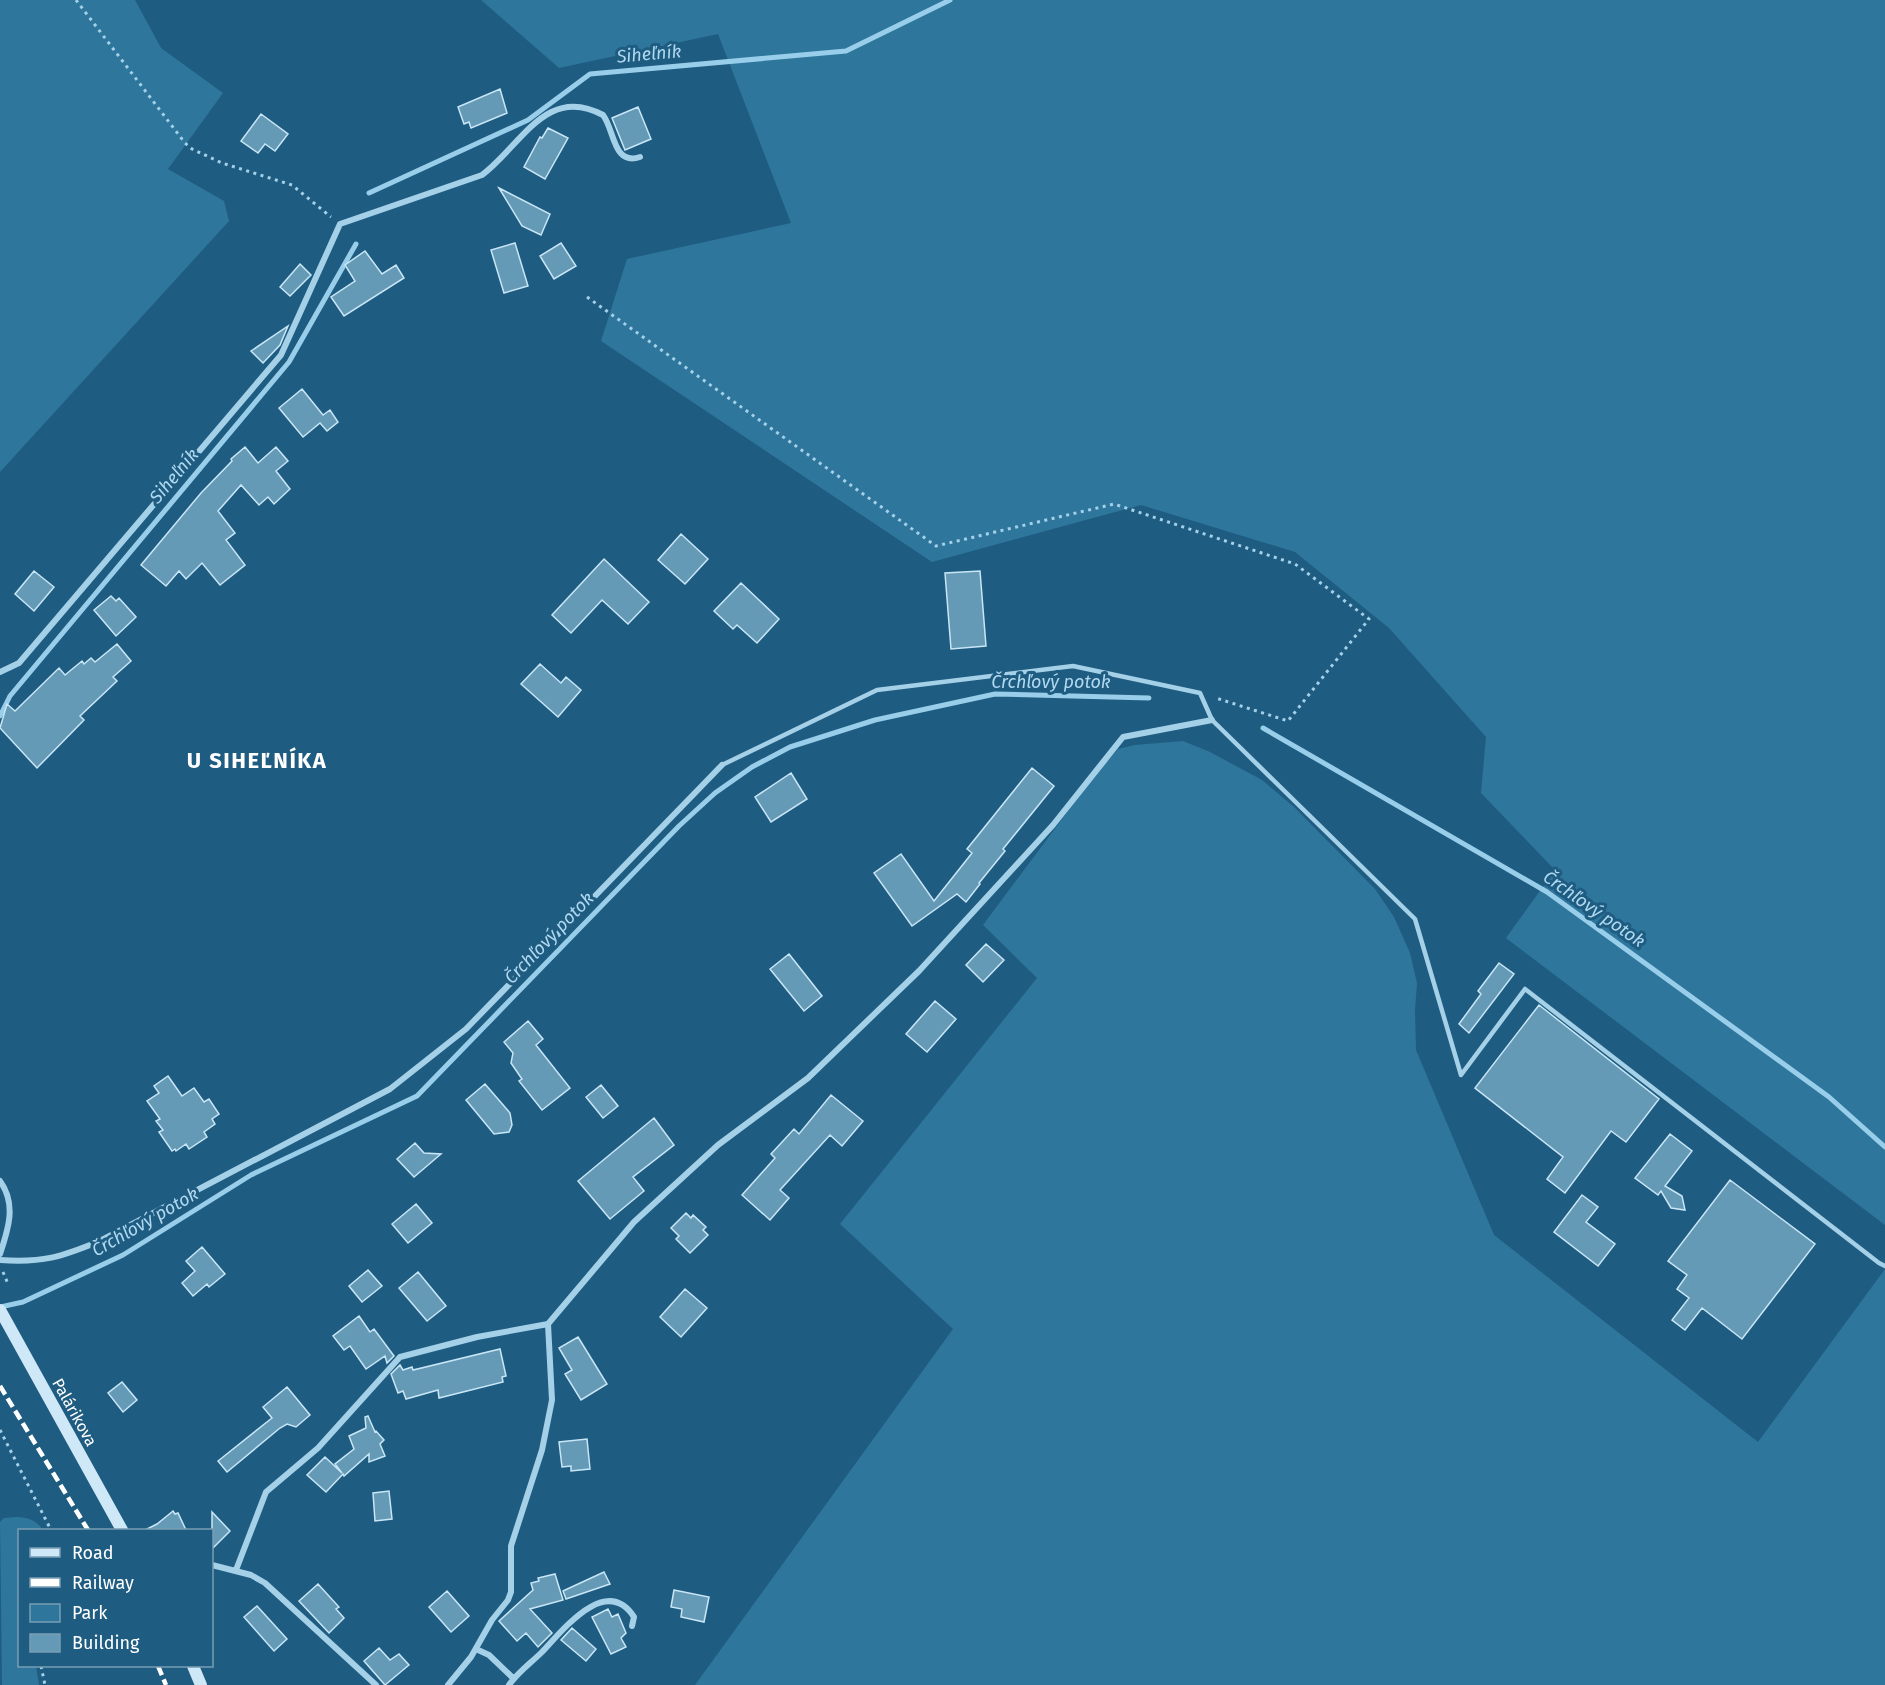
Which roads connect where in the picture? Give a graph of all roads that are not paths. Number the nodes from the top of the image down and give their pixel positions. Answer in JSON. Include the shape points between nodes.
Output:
{"nodes":[{"id":1,"x":640,"y":157,"type":"dead end"},
{"id":2,"x":0,"y":672,"type":"edge"},
{"id":3,"x":1212,"y":720,"type":"junction"},
{"id":4,"x":722,"y":765,"type":"joint"},
{"id":5,"x":0,"y":1181,"type":"edge"},
{"id":6,"x":0,"y":1254,"type":"edge"},
{"id":7,"x":0,"y":1260,"type":"edge"},
{"id":8,"x":1885,"y":1266,"type":"edge"},
{"id":9,"x":3,"y":1316,"type":"edge"},
{"id":10,"x":548,"y":1324,"type":"junction"},
{"id":11,"x":121,"y":1529,"type":"edge"},
{"id":12,"x":213,"y":1565,"type":"edge"},
{"id":13,"x":236,"y":1570,"type":"junction"},
{"id":14,"x":632,"y":1626,"type":"dead end"},
{"id":15,"x":476,"y":1649,"type":"junction"},
{"id":16,"x":194,"y":1667,"type":"edge"},
{"id":17,"x":514,"y":1679,"type":"junction"},
{"id":18,"x":201,"y":1685,"type":"edge"},
{"id":19,"x":376,"y":1685,"type":"edge"},
{"id":20,"x":448,"y":1685,"type":"edge"},
{"id":21,"x":509,"y":1685,"type":"edge"}],
"edges":[{"from":1,"to":2,"type":"street","via":[[625,158],[619,153],[603,115],[575,105],[563,107],[541,119],[482,175],[340,224],[282,355],[19,663]]},
{"from":3,"to":4,"type":"lane","via":[[1200,693],[1073,666],[876,690]]},
{"from":3,"to":8,"type":"lane","via":[[1415,919],[1461,1075],[1525,989]]},
{"from":3,"to":10,"type":"street","via":[[1123,737],[1053,825],[919,971],[808,1078],[718,1145],[634,1222]]},
{"from":4,"to":7,"type":"street","via":[[466,1029],[390,1089],[100,1241],[64,1256],[29,1262]]},
{"from":5,"to":6,"type":"street","via":[[10,1211]]},
{"from":9,"to":11,"type":"main road","name":"Palárikova"},
{"from":10,"to":13,"type":"street","via":[[400,1357],[318,1448],[266,1492]]},
{"from":10,"to":15,"type":"street","via":[[552,1400],[542,1450],[511,1546],[512,1583],[508,1600]]},
{"from":12,"to":13,"type":"street"},
{"from":13,"to":19,"type":"street","via":[[251,1575],[278,1594]]},
{"from":14,"to":17,"type":"street","via":[[634,1617],[628,1609],[619,1602],[603,1602],[570,1621]]},
{"from":15,"to":17,"type":"street","via":[[489,1655]]},
{"from":15,"to":20,"type":"street"},
{"from":16,"to":18,"type":"main road"},
{"from":17,"to":21,"type":"street"}]}
